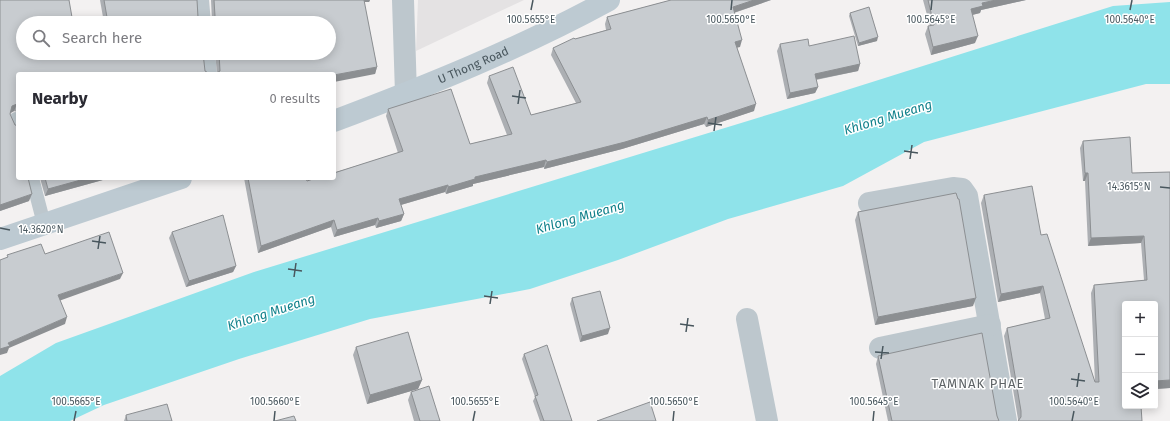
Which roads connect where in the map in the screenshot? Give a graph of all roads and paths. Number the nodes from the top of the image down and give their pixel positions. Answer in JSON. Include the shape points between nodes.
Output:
{"nodes":[{"id":1,"x":202,"y":0,"type":"edge"},
{"id":2,"x":403,"y":0,"type":"edge"},
{"id":3,"x":609,"y":0,"type":"edge"},
{"id":4,"x":203,"y":16,"type":"edge"},
{"id":5,"x":209,"y":60,"type":"edge"},
{"id":6,"x":210,"y":72,"type":"edge"},
{"id":7,"x":406,"y":94,"type":"junction"},
{"id":8,"x":336,"y":120,"type":"edge"},
{"id":9,"x":33,"y":180,"type":"edge"},
{"id":10,"x":175,"y":180,"type":"edge"},
{"id":11,"x":870,"y":203,"type":"dead end"},
{"id":12,"x":44,"y":224,"type":"junction"},
{"id":13,"x":0,"y":239,"type":"edge"},
{"id":14,"x":746,"y":319,"type":"dead end"},
{"id":15,"x":990,"y":325,"type":"junction"},
{"id":16,"x":880,"y":348,"type":"dead end"},
{"id":17,"x":767,"y":421,"type":"edge"},
{"id":18,"x":1006,"y":421,"type":"edge"}],
"edges":[{"from":1,"to":4,"type":"lane"},
{"from":2,"to":7,"type":"street"},
{"from":3,"to":7,"type":"main road","name":"U Thong Road","via":[[504,51]]},
{"from":5,"to":6,"type":"lane"},
{"from":7,"to":8,"type":"main road","name":"U Thong Road"},
{"from":9,"to":12,"type":"lane"},
{"from":10,"to":12,"type":"main road"},
{"from":11,"to":15,"type":"street","via":[[953,188],[962,189],[968,196]]},
{"from":12,"to":13,"type":"main road"},
{"from":14,"to":17,"type":"street"},
{"from":15,"to":16,"type":"street"},
{"from":15,"to":18,"type":"street"}]}
